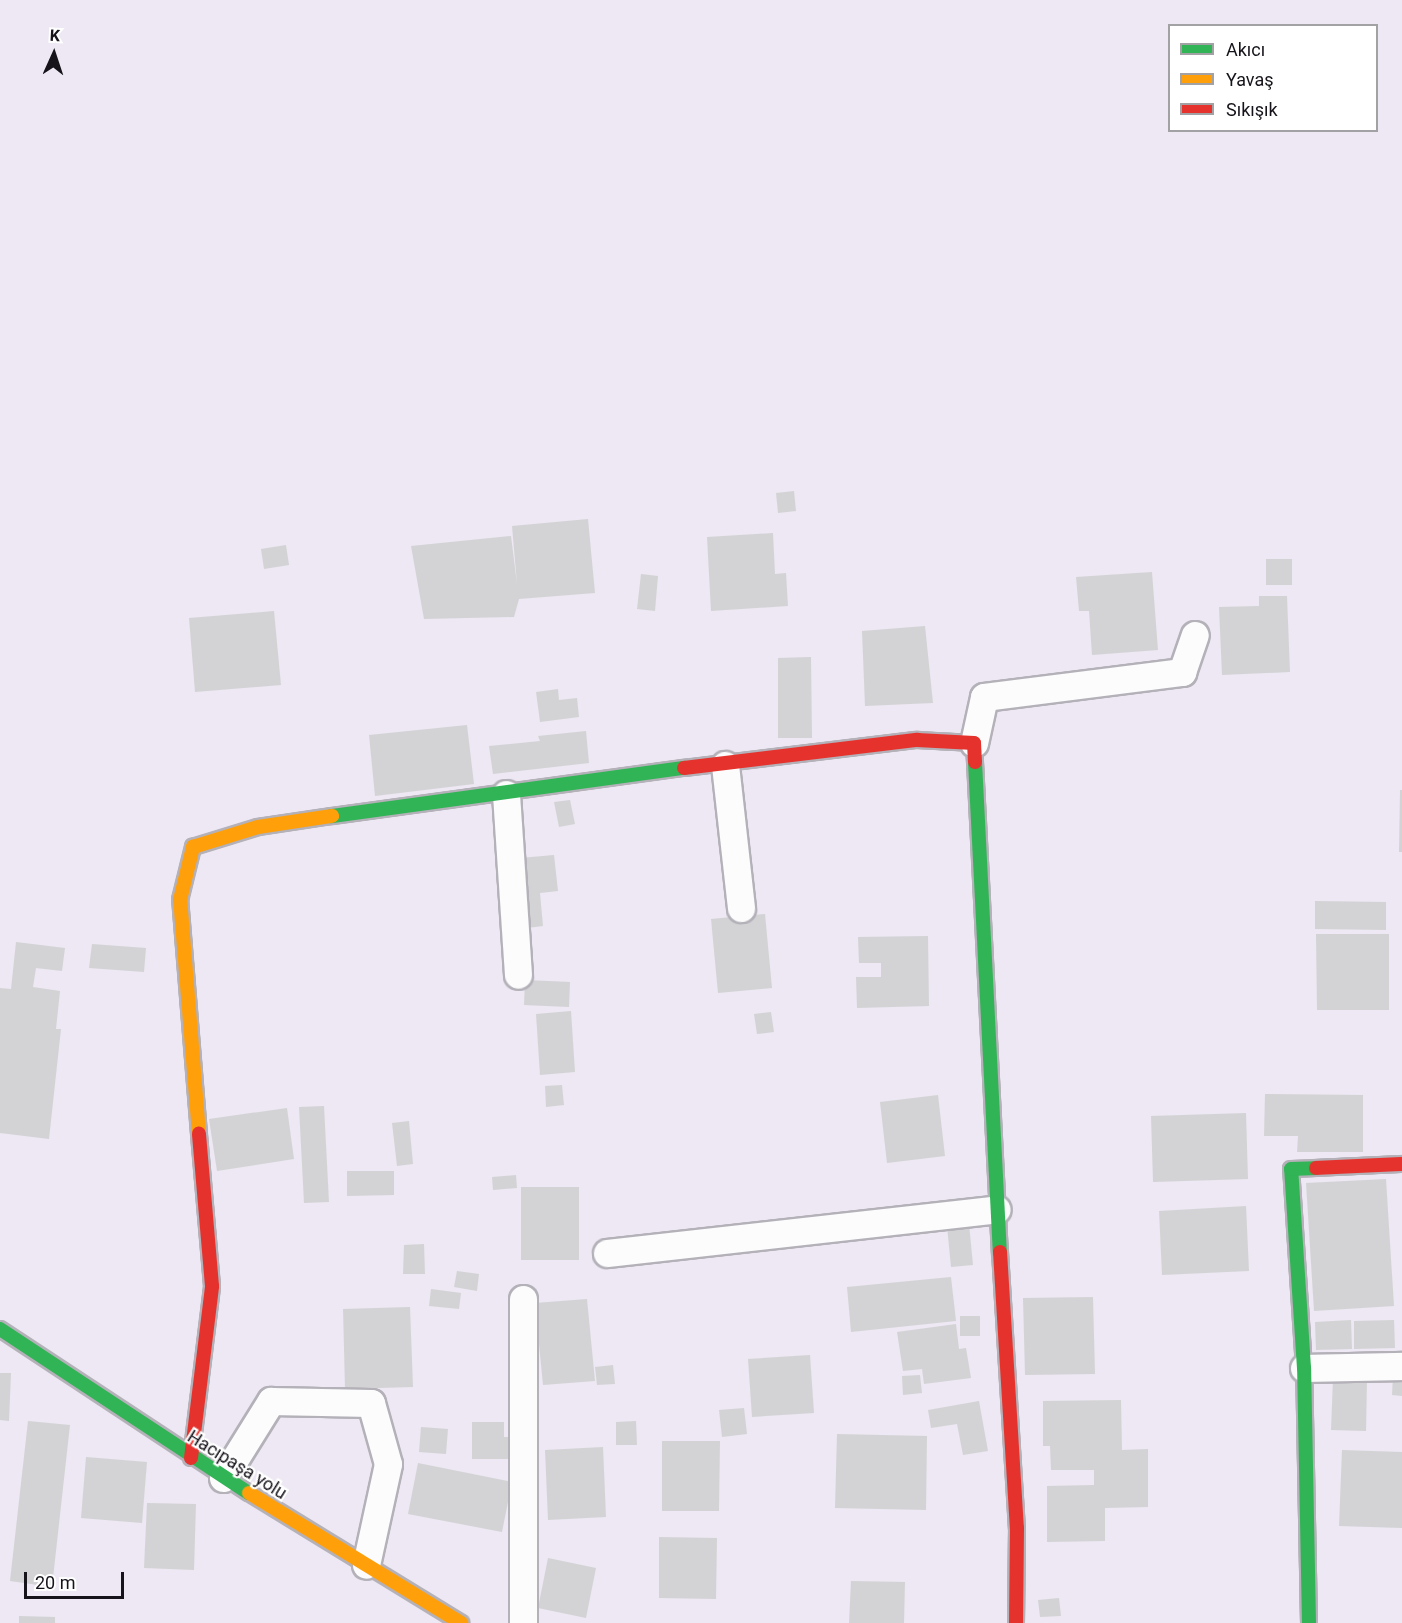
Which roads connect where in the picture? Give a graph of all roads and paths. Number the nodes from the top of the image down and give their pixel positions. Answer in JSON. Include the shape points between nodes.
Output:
{"nodes":[{"id":1,"x":1196,"y":635,"type":"dead end"},
{"id":2,"x":974,"y":743,"type":"junction"},
{"id":3,"x":725,"y":765,"type":"junction"},
{"id":4,"x":506,"y":794,"type":"junction"},
{"id":5,"x":741,"y":908,"type":"dead end"},
{"id":6,"x":518,"y":975,"type":"dead end"},
{"id":7,"x":1402,"y":1164,"type":"edge"},
{"id":8,"x":997,"y":1209,"type":"junction"},
{"id":9,"x":607,"y":1253,"type":"dead end"},
{"id":10,"x":523,"y":1299,"type":"dead end"},
{"id":11,"x":0,"y":1329,"type":"edge"},
{"id":12,"x":1402,"y":1366,"type":"edge"},
{"id":13,"x":1304,"y":1368,"type":"junction"},
{"id":14,"x":191,"y":1458,"type":"junction"},
{"id":15,"x":223,"y":1478,"type":"junction"},
{"id":16,"x":366,"y":1565,"type":"junction"},
{"id":17,"x":461,"y":1623,"type":"edge"},
{"id":18,"x":523,"y":1623,"type":"edge"},
{"id":19,"x":1016,"y":1623,"type":"edge"},
{"id":20,"x":1309,"y":1623,"type":"edge"}],
"edges":[{"from":1,"to":2,"type":"street","via":[[1182,672],[984,697]]},
{"from":2,"to":3,"type":"street","via":[[917,740]]},
{"from":2,"to":8,"type":"street"},
{"from":3,"to":4,"type":"street","via":[[616,776]]},
{"from":3,"to":5,"type":"street"},
{"from":4,"to":6,"type":"street"},
{"from":4,"to":14,"type":"street","via":[[258,827],[193,848],[180,900],[212,1286]]},
{"from":7,"to":13,"type":"street","via":[[1291,1169]]},
{"from":8,"to":9,"type":"street"},
{"from":8,"to":19,"type":"street","via":[[1017,1528]]},
{"from":10,"to":18,"type":"street"},
{"from":11,"to":14,"type":"street","name":"Hacıpaşa yolu"},
{"from":12,"to":13,"type":"street"},
{"from":13,"to":20,"type":"street"},
{"from":14,"to":15,"type":"street","name":"Hacıpaşa yolu"},
{"from":15,"to":16,"type":"street","name":"Hacıpaşa yolu"},
{"from":15,"to":16,"type":"street","via":[[271,1401],[371,1403],[388,1464]]},
{"from":16,"to":17,"type":"street","name":"Hacıpaşa yolu"}]}
